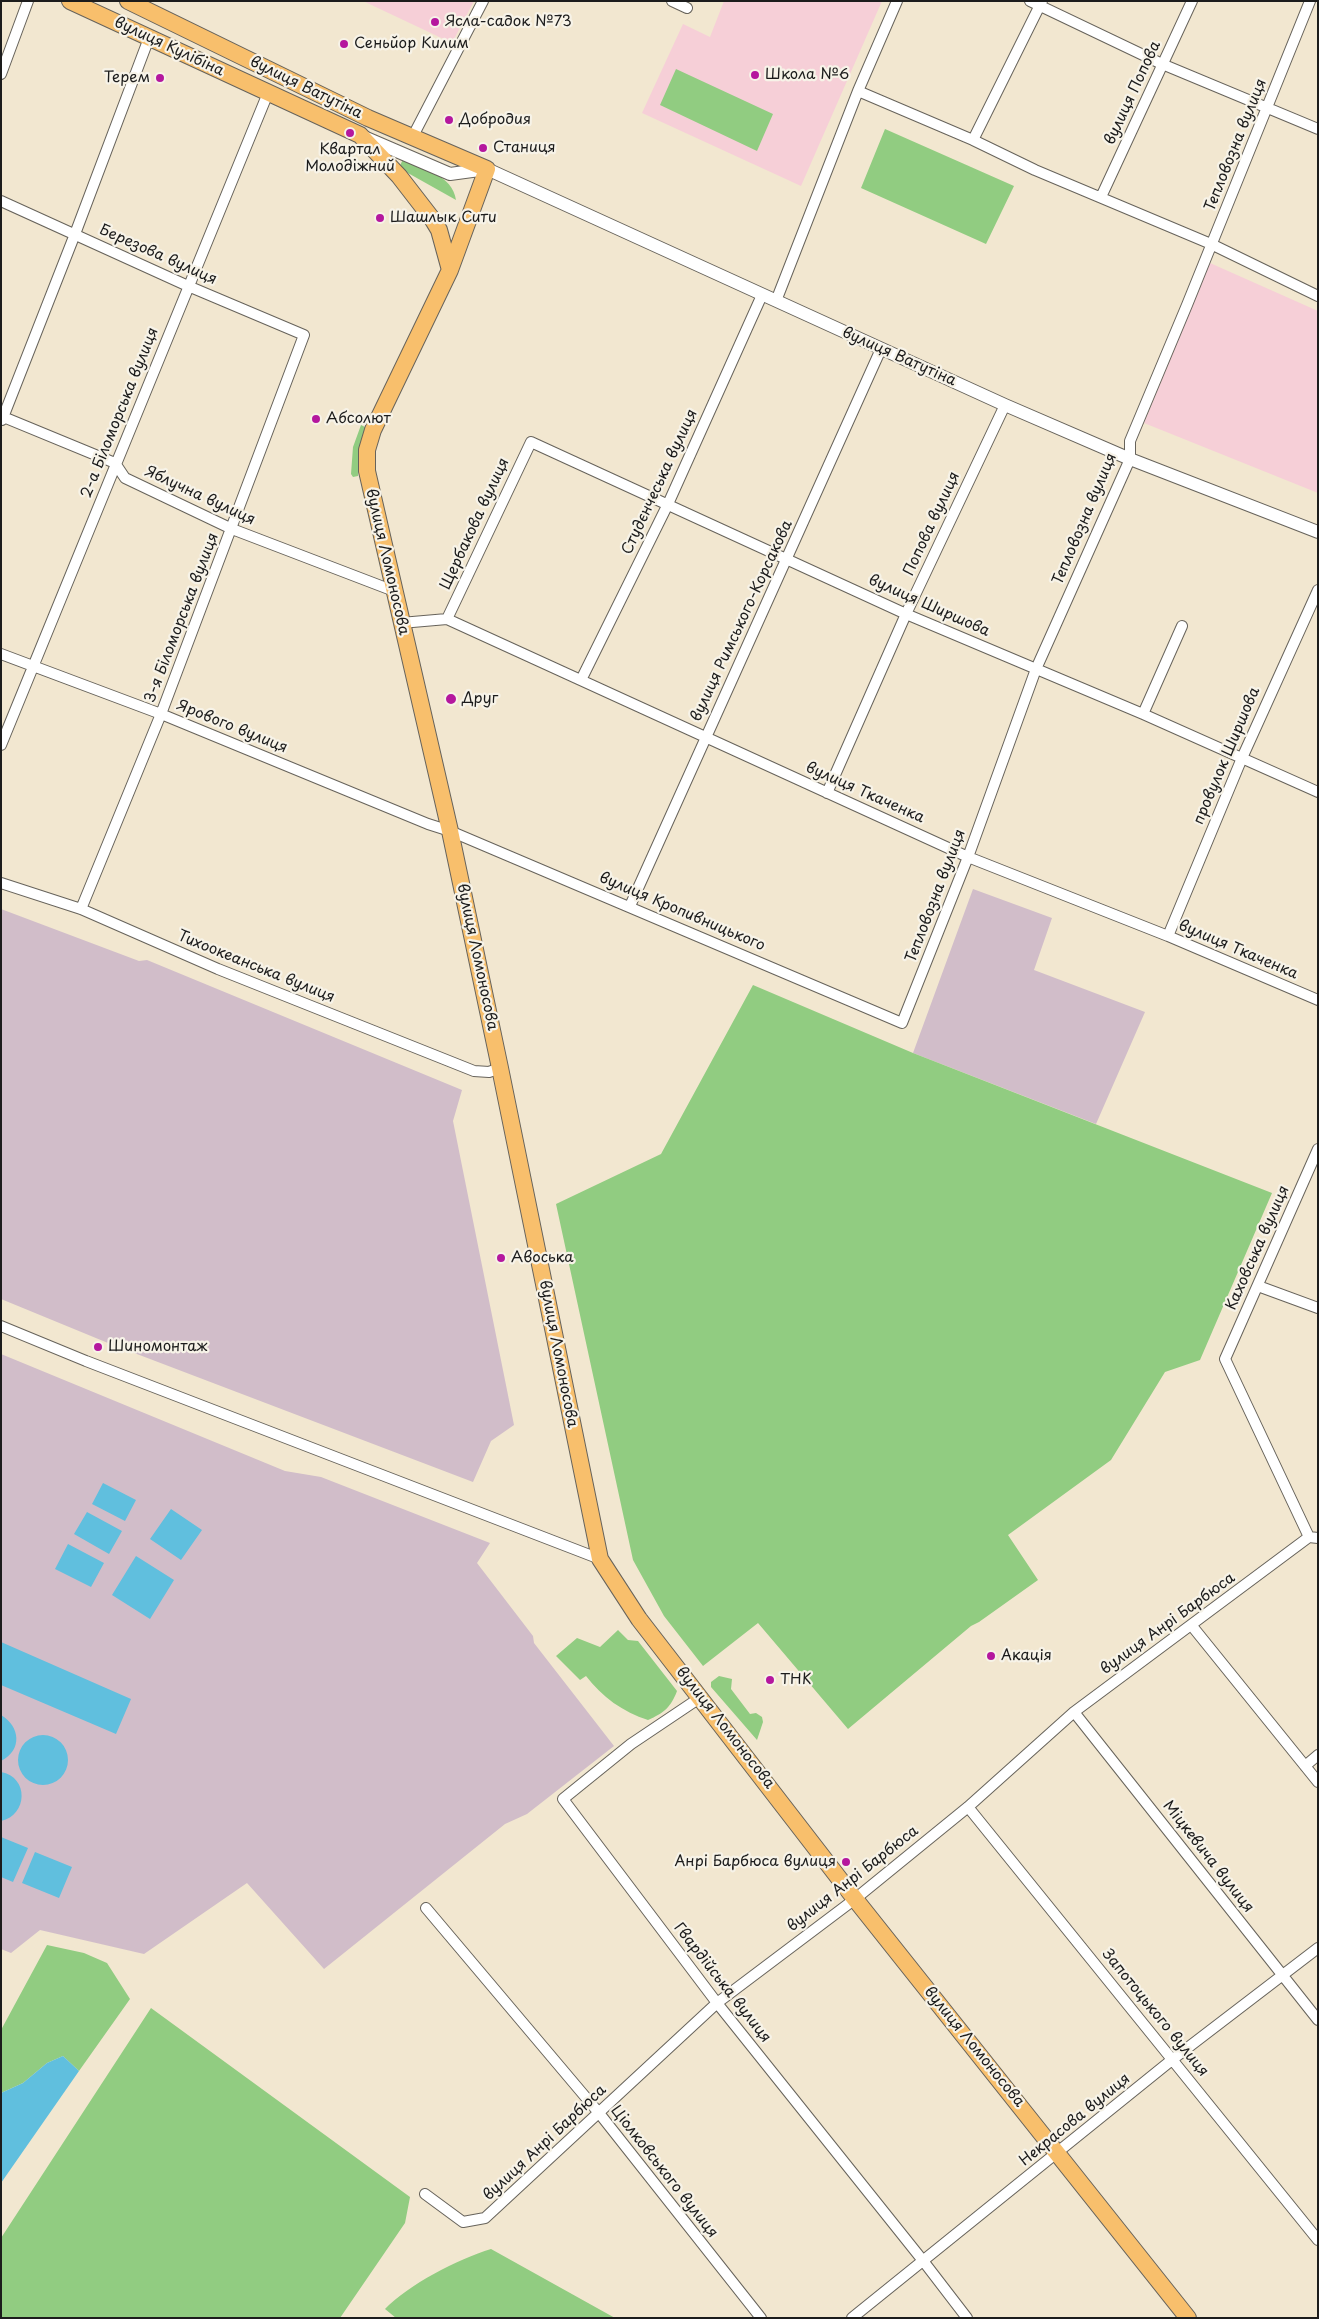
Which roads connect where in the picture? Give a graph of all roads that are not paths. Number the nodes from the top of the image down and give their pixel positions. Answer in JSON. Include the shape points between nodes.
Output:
{"nodes":[{"id":1,"x":28,"y":1,"type":"edge"},
{"id":2,"x":70,"y":1,"type":"edge"},
{"id":3,"x":128,"y":1,"type":"edge"},
{"id":4,"x":483,"y":1,"type":"edge"},
{"id":5,"x":672,"y":1,"type":"edge"},
{"id":6,"x":897,"y":1,"type":"edge"},
{"id":7,"x":1030,"y":1,"type":"edge"},
{"id":8,"x":1192,"y":1,"type":"edge"},
{"id":9,"x":1310,"y":1,"type":"edge"},
{"id":10,"x":1041,"y":4,"type":"edge"},
{"id":11,"x":686,"y":8,"type":"dead end"},
{"id":12,"x":149,"y":38,"type":"junction"},
{"id":13,"x":1162,"y":64,"type":"junction"},
{"id":14,"x":1,"y":74,"type":"edge"},
{"id":15,"x":858,"y":91,"type":"junction"},
{"id":16,"x":268,"y":93,"type":"junction"},
{"id":17,"x":1268,"y":107,"type":"junction"},
{"id":18,"x":1318,"y":128,"type":"edge"},
{"id":19,"x":360,"y":135,"type":"junction"},
{"id":20,"x":413,"y":136,"type":"junction"},
{"id":21,"x":973,"y":140,"type":"junction"},
{"id":22,"x":486,"y":169,"type":"junction"},
{"id":23,"x":1101,"y":197,"type":"junction"},
{"id":24,"x":1,"y":200,"type":"edge"},
{"id":25,"x":75,"y":234,"type":"junction"},
{"id":26,"x":1211,"y":244,"type":"junction"},
{"id":27,"x":450,"y":270,"type":"junction"},
{"id":28,"x":188,"y":286,"type":"junction"},
{"id":29,"x":762,"y":295,"type":"junction"},
{"id":30,"x":1318,"y":296,"type":"edge"},
{"id":31,"x":776,"y":302,"type":"junction"},
{"id":32,"x":304,"y":335,"type":"joint"},
{"id":33,"x":881,"y":349,"type":"junction"},
{"id":34,"x":1005,"y":405,"type":"junction"},
{"id":35,"x":2,"y":418,"type":"edge"},
{"id":36,"x":531,"y":442,"type":"joint"},
{"id":37,"x":1130,"y":459,"type":"junction"},
{"id":38,"x":115,"y":463,"type":"junction"},
{"id":39,"x":668,"y":504,"type":"junction"},
{"id":40,"x":232,"y":529,"type":"junction"},
{"id":41,"x":1318,"y":532,"type":"edge"},
{"id":42,"x":787,"y":558,"type":"junction"},
{"id":43,"x":1318,"y":590,"type":"edge"},
{"id":44,"x":394,"y":591,"type":"junction"},
{"id":45,"x":906,"y":614,"type":"junction"},
{"id":46,"x":447,"y":619,"type":"junction"},
{"id":47,"x":401,"y":623,"type":"junction"},
{"id":48,"x":1182,"y":626,"type":"dead end"},
{"id":49,"x":1,"y":654,"type":"edge"},
{"id":50,"x":32,"y":667,"type":"junction"},
{"id":51,"x":1036,"y":668,"type":"junction"},
{"id":52,"x":581,"y":680,"type":"junction"},
{"id":53,"x":161,"y":714,"type":"junction"},
{"id":54,"x":1143,"y":714,"type":"junction"},
{"id":55,"x":704,"y":738,"type":"junction"},
{"id":56,"x":1,"y":745,"type":"edge"},
{"id":57,"x":1242,"y":758,"type":"junction"},
{"id":58,"x":1318,"y":792,"type":"edge"},
{"id":59,"x":827,"y":793,"type":"junction"},
{"id":60,"x":450,"y":830,"type":"junction"},
{"id":61,"x":968,"y":857,"type":"junction"},
{"id":62,"x":1,"y":884,"type":"edge"},
{"id":63,"x":630,"y":906,"type":"junction"},
{"id":64,"x":81,"y":909,"type":"junction"},
{"id":65,"x":1168,"y":936,"type":"junction"},
{"id":66,"x":1318,"y":1000,"type":"edge"},
{"id":67,"x":902,"y":1023,"type":"joint"},
{"id":68,"x":500,"y":1068,"type":"junction"},
{"id":69,"x":1318,"y":1149,"type":"edge"},
{"id":70,"x":1313,"y":1173,"type":"edge"},
{"id":71,"x":1258,"y":1286,"type":"junction"},
{"id":72,"x":1318,"y":1308,"type":"edge"},
{"id":73,"x":1,"y":1326,"type":"edge"},
{"id":74,"x":1313,"y":1538,"type":"edge"},
{"id":75,"x":600,"y":1559,"type":"junction"},
{"id":76,"x":1192,"y":1626,"type":"junction"},
{"id":77,"x":701,"y":1697,"type":"junction"},
{"id":78,"x":1074,"y":1712,"type":"junction"},
{"id":79,"x":1318,"y":1755,"type":"edge"},
{"id":80,"x":1305,"y":1766,"type":"junction"},
{"id":81,"x":1318,"y":1782,"type":"edge"},
{"id":82,"x":968,"y":1807,"type":"junction"},
{"id":83,"x":856,"y":1899,"type":"junction"},
{"id":84,"x":426,"y":1908,"type":"dead end"},
{"id":85,"x":1318,"y":1948,"type":"edge"},
{"id":86,"x":1282,"y":1975,"type":"junction"},
{"id":87,"x":717,"y":2003,"type":"junction"},
{"id":88,"x":1318,"y":2020,"type":"edge"},
{"id":89,"x":1174,"y":2059,"type":"junction"},
{"id":90,"x":599,"y":2113,"type":"junction"},
{"id":91,"x":1058,"y":2152,"type":"junction"},
{"id":92,"x":425,"y":2194,"type":"dead end"},
{"id":93,"x":1318,"y":2240,"type":"edge"},
{"id":94,"x":924,"y":2262,"type":"junction"},
{"id":95,"x":761,"y":2318,"type":"edge"},
{"id":96,"x":852,"y":2318,"type":"edge"},
{"id":97,"x":967,"y":2318,"type":"edge"},
{"id":98,"x":1188,"y":2318,"type":"edge"}],
"edges":[{"from":1,"to":14,"type":"street"},
{"from":2,"to":12,"type":"main road","name":"вулиця Кулібіна"},
{"from":3,"to":20,"type":"main road","name":"вулиця Ватутіна","via":[[368,118]]},
{"from":4,"to":20,"type":"street"},
{"from":5,"to":11,"type":"street"},
{"from":6,"to":15,"type":"street"},
{"from":7,"to":10,"type":"street"},
{"from":8,"to":13,"type":"street","name":"вулиця Попова"},
{"from":9,"to":17,"type":"street","name":"Тепловозна вулиця"},
{"from":10,"to":13,"type":"street"},
{"from":10,"to":21,"type":"street"},
{"from":12,"to":16,"type":"main road","name":"вулиця Кулібіна"},
{"from":12,"to":25,"type":"street"},
{"from":13,"to":17,"type":"street"},
{"from":13,"to":23,"type":"street","name":"вулиця Попова"},
{"from":15,"to":21,"type":"street"},
{"from":15,"to":31,"type":"street"},
{"from":16,"to":19,"type":"main road","name":"вулиця Ватутіна"},
{"from":16,"to":28,"type":"street","name":"2-а Біломорська вулиця"},
{"from":17,"to":18,"type":"street"},
{"from":17,"to":26,"type":"street","name":"Тепловозна вулиця"},
{"from":19,"to":22,"type":"street","name":"вулиця Ватутіна","via":[[450,174]]},
{"from":19,"to":27,"type":"main road","via":[[399,176],[433,220]]},
{"from":20,"to":22,"type":"main road","name":"вулиця Ватутіна"},
{"from":21,"to":23,"type":"street"},
{"from":22,"to":27,"type":"main road","name":"вулиця Ломоносова"},
{"from":22,"to":29,"type":"street","name":"вулиця Ватутіна"},
{"from":23,"to":26,"type":"street"},
{"from":24,"to":25,"type":"street","name":"Березова вулиця"},
{"from":25,"to":28,"type":"street","name":"Березова вулиця"},
{"from":25,"to":35,"type":"street"},
{"from":26,"to":30,"type":"street"},
{"from":26,"to":37,"type":"street","name":"Тепловозна вулиця","via":[[1130,441]]},
{"from":27,"to":44,"type":"main road","name":"вулиця Ломоносова","via":[[385,403],[367,450],[371,492]]},
{"from":28,"to":32,"type":"street","name":"Березова вулиця"},
{"from":28,"to":38,"type":"street","name":"2-а Біломорська вулиця"},
{"from":29,"to":31,"type":"street","name":"вулиця Ватутіна"},
{"from":29,"to":39,"type":"street","name":"Студєнчеська вулиця"},
{"from":31,"to":33,"type":"street","name":"вулиця Ватутіна"},
{"from":32,"to":40,"type":"street","name":"3-я Біломорська вулиця"},
{"from":33,"to":34,"type":"street","name":"вулиця Ватутіна"},
{"from":33,"to":42,"type":"street","name":"вулиця Римського-Корсакова"},
{"from":34,"to":37,"type":"street","name":"вулиця Ватутіна"},
{"from":34,"to":45,"type":"street","name":"Попова вулиця"},
{"from":35,"to":38,"type":"street","name":"Яблучна вулиця"},
{"from":36,"to":39,"type":"street","name":"вулиця Ширшова"},
{"from":36,"to":46,"type":"street","name":"Щербакова вулиця"},
{"from":37,"to":41,"type":"street","name":"вулиця Ватутіна"},
{"from":37,"to":51,"type":"street","name":"Тепловозна вулиця"},
{"from":38,"to":40,"type":"street","name":"Яблучна вулиця","via":[[125,478]]},
{"from":38,"to":50,"type":"street","name":"2-а Біломорська вулиця"},
{"from":39,"to":42,"type":"street","name":"вулиця Ширшова"},
{"from":39,"to":52,"type":"street","name":"Студєнчеська вулиця"},
{"from":40,"to":44,"type":"street","name":"Яблучна вулиця"},
{"from":40,"to":53,"type":"street","name":"3-я Біломорська вулиця"},
{"from":42,"to":45,"type":"street","name":"вулиця Ширшова"},
{"from":42,"to":55,"type":"street","name":"вулиця Римського-Корсакова"},
{"from":43,"to":57,"type":"street","name":"провулок Ширшова"},
{"from":44,"to":47,"type":"main road","name":"вулиця Ломоносова"},
{"from":45,"to":51,"type":"street","name":"вулиця Ширшова"},
{"from":45,"to":59,"type":"street","name":"Попова вулиця"},
{"from":46,"to":47,"type":"street","name":"вулиця Ткаченка"},
{"from":46,"to":52,"type":"street","name":"вулиця Ткаченка"},
{"from":47,"to":60,"type":"main road","name":"вулиця Ломоносова"},
{"from":48,"to":54,"type":"street"},
{"from":49,"to":50,"type":"street","name":"Ярового вулиця"},
{"from":50,"to":53,"type":"street","name":"Ярового вулиця"},
{"from":50,"to":56,"type":"street","name":"2-а Біломорська вулиця"},
{"from":51,"to":54,"type":"street","name":"вулиця Ширшова"},
{"from":51,"to":61,"type":"street","name":"Тепловозна вулиця"},
{"from":52,"to":55,"type":"street","name":"вулиця Ткаченка"},
{"from":53,"to":60,"type":"street","name":"Ярового вулиця","via":[[428,824]]},
{"from":53,"to":64,"type":"street","name":"3-я Біломорська вулиця"},
{"from":54,"to":57,"type":"street","name":"вулиця Ширшова"},
{"from":55,"to":59,"type":"street","name":"вулиця Ткаченка"},
{"from":55,"to":63,"type":"street","name":"вулиця Римського-Корсакова"},
{"from":57,"to":58,"type":"street","name":"вулиця Ширшова"},
{"from":57,"to":65,"type":"street","name":"провулок Ширшова"},
{"from":59,"to":61,"type":"street","name":"вулиця Ткаченка"},
{"from":60,"to":63,"type":"street","name":"вулиця Кропивницького"},
{"from":60,"to":68,"type":"main road","name":"вулиця Ломоносова"},
{"from":61,"to":65,"type":"street","name":"вулиця Ткаченка"},
{"from":61,"to":67,"type":"street","name":"Тепловозна вулиця"},
{"from":62,"to":64,"type":"street","name":"Тихоокеанська вулиця"},
{"from":63,"to":67,"type":"street","name":"вулиця Кропивницького"},
{"from":64,"to":68,"type":"street","name":"Тихоокеанська вулиця","via":[[218,969],[474,1071],[489,1072]]},
{"from":65,"to":66,"type":"street","name":"вулиця Ткаченка"},
{"from":68,"to":75,"type":"main road","name":"вулиця Ломоносова"},
{"from":69,"to":70,"type":"street","name":"Каховська вулиця"},
{"from":70,"to":71,"type":"street","name":"Каховська вулиця"},
{"from":71,"to":72,"type":"street"},
{"from":71,"to":74,"type":"street","name":"Каховська вулиця","via":[[1225,1359]]},
{"from":73,"to":75,"type":"street"},
{"from":74,"to":76,"type":"street","name":"вулиця Анрі Барбюса"},
{"from":75,"to":77,"type":"main road","name":"вулиця Ломоносова","via":[[639,1619]]},
{"from":76,"to":78,"type":"street","name":"вулиця Анрі Барбюса"},
{"from":76,"to":80,"type":"street"},
{"from":77,"to":83,"type":"main road","name":"вулиця Ломоносова"},
{"from":77,"to":87,"type":"street","name":"Гвардійська вулиця","via":[[631,1744],[563,1800]]},
{"from":78,"to":82,"type":"street","name":"вулиця Анрі Барбюса"},
{"from":78,"to":86,"type":"street","name":"Міцкевича вулиця"},
{"from":79,"to":80,"type":"street"},
{"from":80,"to":81,"type":"street"},
{"from":82,"to":83,"type":"street","name":"вулиця Анрі Барбюса"},
{"from":82,"to":89,"type":"street","name":"Запотоцького вулиця"},
{"from":83,"to":87,"type":"street","name":"вулиця Анрі Барбюса"},
{"from":83,"to":91,"type":"main road","name":"вулиця Ломоносова"},
{"from":84,"to":90,"type":"street","name":"Ціолковського вулиця"},
{"from":85,"to":86,"type":"street","name":"Некрасова вулиця"},
{"from":86,"to":88,"type":"street","name":"Міцкевича вулиця"},
{"from":86,"to":89,"type":"street","name":"Некрасова вулиця"},
{"from":87,"to":90,"type":"street","name":"вулиця Анрі Барбюса"},
{"from":87,"to":94,"type":"street","name":"Гвардійська вулиця"},
{"from":89,"to":91,"type":"street","name":"Некрасова вулиця"},
{"from":89,"to":93,"type":"street","name":"Запотоцького вулиця"},
{"from":90,"to":92,"type":"street","name":"вулиця Анрі Барбюса","via":[[485,2218],[463,2222]]},
{"from":90,"to":95,"type":"street","name":"Ціолковського вулиця"},
{"from":91,"to":94,"type":"street","name":"Некрасова вулиця"},
{"from":91,"to":98,"type":"main road","name":"вулиця Ломоносова"},
{"from":94,"to":96,"type":"street","name":"Некрасова вулиця"},
{"from":94,"to":97,"type":"street","name":"Гвардійська вулиця"}]}
